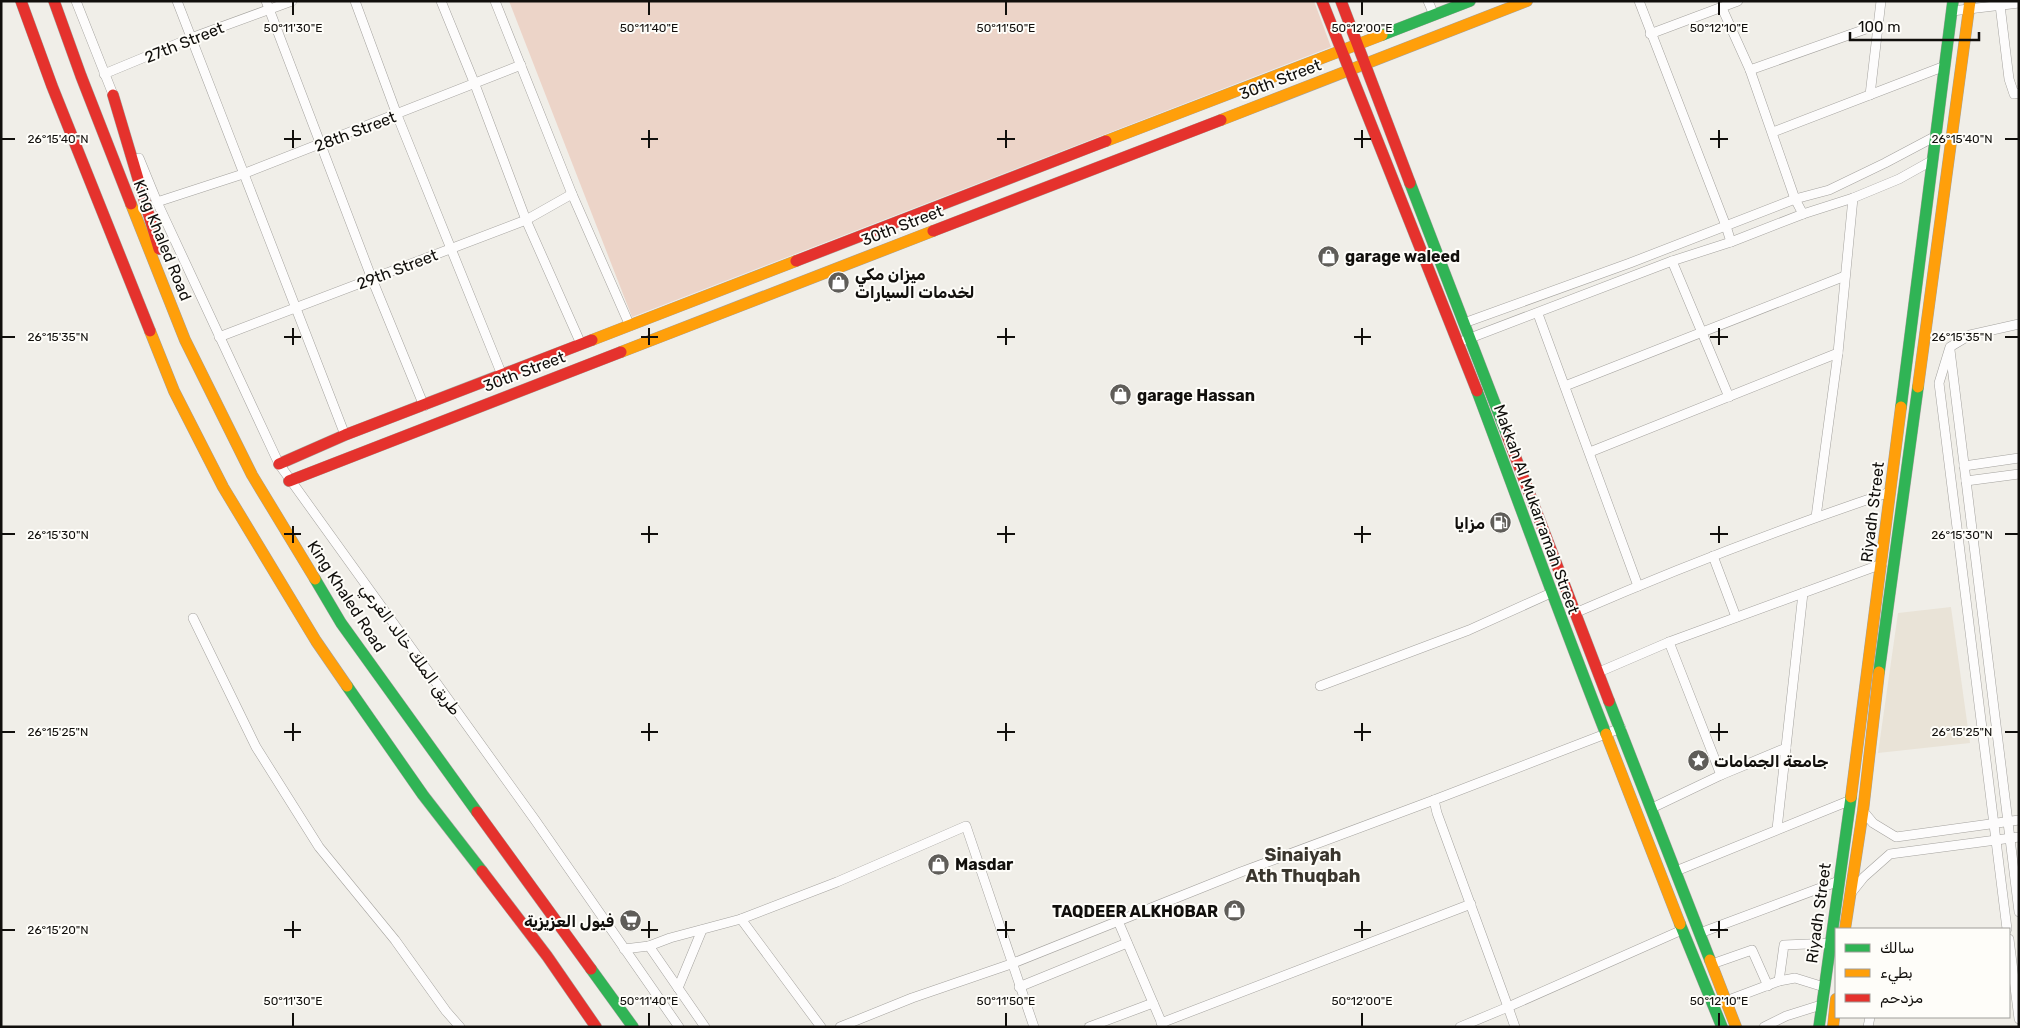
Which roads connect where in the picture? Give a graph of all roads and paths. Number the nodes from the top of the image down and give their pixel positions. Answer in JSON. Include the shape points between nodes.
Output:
{"nodes":[{"id":1,"x":21,"y":1,"type":"edge"},
{"id":2,"x":54,"y":1,"type":"edge"},
{"id":3,"x":76,"y":1,"type":"edge"},
{"id":4,"x":177,"y":1,"type":"edge"},
{"id":5,"x":292,"y":1,"type":"edge"},
{"id":6,"x":355,"y":1,"type":"edge"},
{"id":7,"x":441,"y":1,"type":"edge"},
{"id":8,"x":495,"y":1,"type":"edge"},
{"id":9,"x":1322,"y":1,"type":"edge"},
{"id":10,"x":1341,"y":1,"type":"edge"},
{"id":11,"x":1428,"y":1,"type":"edge"},
{"id":12,"x":1470,"y":1,"type":"edge"},
{"id":13,"x":1527,"y":1,"type":"edge"},
{"id":14,"x":1639,"y":1,"type":"edge"},
{"id":15,"x":1738,"y":1,"type":"edge"},
{"id":16,"x":1881,"y":1,"type":"edge"},
{"id":17,"x":2019,"y":3,"type":"edge"},
{"id":18,"x":1970,"y":5,"type":"edge"},
{"id":19,"x":2000,"y":5,"type":"junction"},
{"id":20,"x":267,"y":6,"type":"edge"},
{"id":21,"x":1952,"y":6,"type":"edge"},
{"id":22,"x":1722,"y":8,"type":"junction"},
{"id":23,"x":1434,"y":15,"type":"junction"},
{"id":24,"x":1877,"y":25,"type":"junction"},
{"id":25,"x":1650,"y":34,"type":"junction"},
{"id":26,"x":191,"y":38,"type":"junction"},
{"id":27,"x":1358,"y":45,"type":"junction"},
{"id":28,"x":1342,"y":51,"type":"junction"},
{"id":29,"x":1366,"y":63,"type":"junction"},
{"id":30,"x":521,"y":65,"type":"junction"},
{"id":31,"x":1946,"y":66,"type":"junction"},
{"id":32,"x":1349,"y":69,"type":"junction"},
{"id":33,"x":1750,"y":70,"type":"junction"},
{"id":34,"x":104,"y":74,"type":"junction"},
{"id":35,"x":474,"y":82,"type":"junction"},
{"id":36,"x":2019,"y":94,"type":"edge"},
{"id":37,"x":113,"y":95,"type":"junction"},
{"id":38,"x":1870,"y":95,"type":"junction"},
{"id":39,"x":397,"y":115,"type":"junction"},
{"id":40,"x":1773,"y":132,"type":"junction"},
{"id":41,"x":1936,"y":136,"type":"junction"},
{"id":42,"x":321,"y":145,"type":"junction"},
{"id":43,"x":1933,"y":160,"type":"junction"},
{"id":44,"x":243,"y":174,"type":"junction"},
{"id":45,"x":572,"y":194,"type":"junction"},
{"id":46,"x":1853,"y":198,"type":"junction"},
{"id":47,"x":1795,"y":199,"type":"junction"},
{"id":48,"x":157,"y":202,"type":"junction"},
{"id":49,"x":1803,"y":214,"type":"junction"},
{"id":50,"x":526,"y":220,"type":"junction"},
{"id":51,"x":1726,"y":226,"type":"junction"},
{"id":52,"x":1731,"y":242,"type":"junction"},
{"id":53,"x":450,"y":248,"type":"junction"},
{"id":54,"x":1672,"y":261,"type":"junction"},
{"id":55,"x":1845,"y":276,"type":"junction"},
{"id":56,"x":372,"y":279,"type":"junction"},
{"id":57,"x":296,"y":308,"type":"junction"},
{"id":58,"x":1538,"y":314,"type":"junction"},
{"id":59,"x":1464,"y":324,"type":"junction"},
{"id":60,"x":2019,"y":324,"type":"edge"},
{"id":61,"x":630,"y":326,"type":"junction"},
{"id":62,"x":1701,"y":333,"type":"junction"},
{"id":63,"x":220,"y":337,"type":"junction"},
{"id":64,"x":1471,"y":339,"type":"junction"},
{"id":65,"x":185,"y":340,"type":"junction"},
{"id":66,"x":1457,"y":342,"type":"junction"},
{"id":67,"x":581,"y":344,"type":"junction"},
{"id":68,"x":1950,"y":347,"type":"junction"},
{"id":69,"x":1838,"y":353,"type":"junction"},
{"id":70,"x":502,"y":375,"type":"junction"},
{"id":71,"x":1565,"y":386,"type":"junction"},
{"id":72,"x":1729,"y":397,"type":"junction"},
{"id":73,"x":424,"y":406,"type":"junction"},
{"id":74,"x":345,"y":435,"type":"junction"},
{"id":75,"x":1897,"y":444,"type":"junction"},
{"id":76,"x":1910,"y":445,"type":"junction"},
{"id":77,"x":1590,"y":452,"type":"junction"},
{"id":78,"x":2019,"y":458,"type":"edge"},
{"id":79,"x":279,"y":464,"type":"junction"},
{"id":80,"x":1964,"y":466,"type":"junction"},
{"id":81,"x":2019,"y":474,"type":"edge"},
{"id":82,"x":289,"y":481,"type":"junction"},
{"id":83,"x":1966,"y":481,"type":"junction"},
{"id":84,"x":1890,"y":492,"type":"junction"},
{"id":85,"x":1816,"y":517,"type":"junction"},
{"id":86,"x":1713,"y":556,"type":"junction"},
{"id":87,"x":1882,"y":564,"type":"junction"},
{"id":88,"x":1638,"y":586,"type":"junction"},
{"id":89,"x":1551,"y":593,"type":"junction"},
{"id":90,"x":1804,"y":593,"type":"junction"},
{"id":91,"x":1575,"y":613,"type":"junction"},
{"id":92,"x":193,"y":618,"type":"dead end"},
{"id":93,"x":1736,"y":618,"type":"junction"},
{"id":94,"x":1669,"y":642,"type":"junction"},
{"id":95,"x":1599,"y":672,"type":"junction"},
{"id":96,"x":1320,"y":686,"type":"dead end"},
{"id":97,"x":1621,"y":728,"type":"junction"},
{"id":98,"x":1606,"y":734,"type":"junction"},
{"id":99,"x":1786,"y":748,"type":"junction"},
{"id":100,"x":1721,"y":776,"type":"junction"},
{"id":101,"x":1434,"y":800,"type":"junction"},
{"id":102,"x":1851,"y":800,"type":"junction"},
{"id":103,"x":1652,"y":808,"type":"junction"},
{"id":104,"x":1863,"y":811,"type":"junction"},
{"id":105,"x":2019,"y":820,"type":"edge"},
{"id":106,"x":2008,"y":822,"type":"junction"},
{"id":107,"x":1993,"y":824,"type":"junction"},
{"id":108,"x":1777,"y":829,"type":"junction"},
{"id":109,"x":1896,"y":837,"type":"junction"},
{"id":110,"x":2019,"y":837,"type":"edge"},
{"id":111,"x":2009,"y":838,"type":"junction"},
{"id":112,"x":1996,"y":840,"type":"junction"},
{"id":113,"x":1897,"y":853,"type":"junction"},
{"id":114,"x":1660,"y":870,"type":"junction"},
{"id":115,"x":1678,"y":876,"type":"junction"},
{"id":116,"x":1839,"y":881,"type":"junction"},
{"id":117,"x":1850,"y":894,"type":"junction"},
{"id":118,"x":1471,"y":904,"type":"junction"},
{"id":119,"x":2019,"y":912,"type":"edge"},
{"id":120,"x":741,"y":919,"type":"junction"},
{"id":121,"x":1118,"y":921,"type":"junction"},
{"id":122,"x":1846,"y":928,"type":"edge"},
{"id":123,"x":2008,"y":928,"type":"edge"},
{"id":124,"x":702,"y":930,"type":"junction"},
{"id":125,"x":1682,"y":930,"type":"junction"},
{"id":126,"x":1700,"y":933,"type":"junction"},
{"id":127,"x":1127,"y":943,"type":"junction"},
{"id":128,"x":1832,"y":944,"type":"junction"},
{"id":129,"x":649,"y":946,"type":"junction"},
{"id":130,"x":575,"y":947,"type":"junction"},
{"id":131,"x":624,"y":949,"type":"junction"},
{"id":132,"x":2010,"y":958,"type":"edge"},
{"id":133,"x":1011,"y":964,"type":"junction"},
{"id":134,"x":1712,"y":964,"type":"junction"},
{"id":135,"x":2011,"y":976,"type":"edge"},
{"id":136,"x":1779,"y":981,"type":"junction"},
{"id":137,"x":1768,"y":986,"type":"junction"},
{"id":138,"x":1020,"y":987,"type":"junction"},
{"id":139,"x":1824,"y":987,"type":"junction"},
{"id":140,"x":678,"y":988,"type":"junction"},
{"id":141,"x":1726,"y":1001,"type":"junction"},
{"id":142,"x":1153,"y":1003,"type":"junction"},
{"id":143,"x":1822,"y":1005,"type":"junction"},
{"id":144,"x":1835,"y":1006,"type":"edge"},
{"id":145,"x":1508,"y":1007,"type":"junction"},
{"id":146,"x":2019,"y":1019,"type":"edge"},
{"id":147,"x":1162,"y":1025,"type":"edge"},
{"id":148,"x":460,"y":1027,"type":"edge"},
{"id":149,"x":596,"y":1027,"type":"edge"},
{"id":150,"x":633,"y":1027,"type":"edge"},
{"id":151,"x":642,"y":1027,"type":"edge"},
{"id":152,"x":679,"y":1027,"type":"edge"},
{"id":153,"x":705,"y":1027,"type":"edge"},
{"id":154,"x":821,"y":1027,"type":"edge"},
{"id":155,"x":840,"y":1027,"type":"edge"},
{"id":156,"x":1034,"y":1027,"type":"edge"},
{"id":157,"x":1089,"y":1027,"type":"edge"},
{"id":158,"x":1460,"y":1027,"type":"edge"},
{"id":159,"x":1516,"y":1027,"type":"edge"},
{"id":160,"x":1722,"y":1027,"type":"edge"},
{"id":161,"x":1736,"y":1027,"type":"edge"},
{"id":162,"x":1764,"y":1027,"type":"edge"},
{"id":163,"x":1819,"y":1027,"type":"edge"},
{"id":164,"x":1832,"y":1027,"type":"edge"}],
"edges":[{"from":1,"to":149,"type":"main road","via":[[174,391],[222,488],[316,641],[424,795],[547,956]]},
{"from":2,"to":65,"type":"main road","name":"King Khaled Road"},
{"from":3,"to":34,"type":"street","name":"طريق الملك خالد الفرعي"},
{"from":4,"to":26,"type":"street"},
{"from":5,"to":20,"type":"street","name":"27th Street"},
{"from":6,"to":39,"type":"street"},
{"from":7,"to":35,"type":"street"},
{"from":8,"to":30,"type":"street"},
{"from":9,"to":28,"type":"main road","name":"Makkah Al Mukarramah Street"},
{"from":10,"to":27,"type":"main road","name":"Makkah Al Mukarramah Street"},
{"from":11,"to":23,"type":"street"},
{"from":12,"to":23,"type":"main road","name":"30th Street"},
{"from":13,"to":29,"type":"main road","name":"30th Street"},
{"from":14,"to":25,"type":"street"},
{"from":15,"to":22,"type":"street"},
{"from":16,"to":24,"type":"street"},
{"from":17,"to":19,"type":"street"},
{"from":18,"to":19,"type":"street"},
{"from":18,"to":21,"type":"street"},
{"from":18,"to":76,"type":"main road","name":"Riyadh Street"},
{"from":19,"to":36,"type":"street","via":[[2009,80],[2014,94]]},
{"from":20,"to":26,"type":"street","name":"27th Street"},
{"from":20,"to":42,"type":"street"},
{"from":21,"to":31,"type":"main road","name":"Riyadh Street"},
{"from":22,"to":25,"type":"street"},
{"from":22,"to":33,"type":"street"},
{"from":23,"to":27,"type":"main road","name":"30th Street"},
{"from":24,"to":33,"type":"street"},
{"from":24,"to":38,"type":"street"},
{"from":25,"to":51,"type":"street"},
{"from":26,"to":34,"type":"street","name":"27th Street"},
{"from":26,"to":44,"type":"street"},
{"from":27,"to":28,"type":"main road","name":"30th Street"},
{"from":27,"to":29,"type":"main road","name":"Makkah Al Mukarramah Street"},
{"from":28,"to":32,"type":"main road","name":"Makkah Al Mukarramah Street"},
{"from":28,"to":61,"type":"main road","name":"30th Street"},
{"from":29,"to":32,"type":"main road","name":"30th Street"},
{"from":29,"to":59,"type":"main road","name":"Makkah Al Mukarramah Street"},
{"from":30,"to":35,"type":"street","name":"28th Street"},
{"from":30,"to":45,"type":"street"},
{"from":31,"to":38,"type":"street"},
{"from":31,"to":41,"type":"main road","name":"Riyadh Street"},
{"from":32,"to":66,"type":"main road","name":"Makkah Al Mukarramah Street"},
{"from":32,"to":82,"type":"main road","name":"30th Street"},
{"from":33,"to":40,"type":"street"},
{"from":34,"to":37,"type":"street","name":"طريق الملك خالد الفرعي"},
{"from":35,"to":39,"type":"street","name":"28th Street"},
{"from":35,"to":50,"type":"street"},
{"from":37,"to":48,"type":"street","name":"طريق الملك خالد الفرعي"},
{"from":37,"to":65,"type":"main road"},
{"from":38,"to":40,"type":"street"},
{"from":39,"to":42,"type":"street","name":"28th Street"},
{"from":39,"to":53,"type":"street"},
{"from":40,"to":47,"type":"street"},
{"from":41,"to":43,"type":"main road","name":"Riyadh Street"},
{"from":41,"to":47,"type":"street","via":[[1829,190]]},
{"from":42,"to":44,"type":"street","name":"28th Street"},
{"from":42,"to":56,"type":"street"},
{"from":43,"to":46,"type":"street"},
{"from":43,"to":75,"type":"main road","name":"Riyadh Street"},
{"from":44,"to":48,"type":"street","name":"28th Street"},
{"from":44,"to":57,"type":"street"},
{"from":45,"to":50,"type":"street","name":"29th Street"},
{"from":45,"to":61,"type":"street"},
{"from":46,"to":49,"type":"street"},
{"from":46,"to":55,"type":"street"},
{"from":47,"to":49,"type":"street"},
{"from":47,"to":51,"type":"street"},
{"from":48,"to":63,"type":"street","name":"طريق الملك خالد الفرعي"},
{"from":49,"to":52,"type":"street"},
{"from":50,"to":53,"type":"street","name":"29th Street"},
{"from":50,"to":67,"type":"street"},
{"from":51,"to":52,"type":"street"},
{"from":51,"to":59,"type":"street"},
{"from":52,"to":54,"type":"street"},
{"from":53,"to":56,"type":"street","name":"29th Street"},
{"from":53,"to":70,"type":"street"},
{"from":54,"to":58,"type":"street"},
{"from":54,"to":62,"type":"street"},
{"from":55,"to":62,"type":"street"},
{"from":55,"to":69,"type":"street"},
{"from":56,"to":57,"type":"street","name":"29th Street"},
{"from":56,"to":73,"type":"street"},
{"from":57,"to":63,"type":"street","name":"29th Street"},
{"from":57,"to":74,"type":"street"},
{"from":58,"to":64,"type":"street"},
{"from":58,"to":71,"type":"street"},
{"from":59,"to":64,"type":"main road","name":"Makkah Al Mukarramah Street"},
{"from":60,"to":68,"type":"street","via":[[1970,335]]},
{"from":61,"to":67,"type":"main road","name":"30th Street"},
{"from":62,"to":71,"type":"street"},
{"from":62,"to":72,"type":"street"},
{"from":63,"to":79,"type":"street","name":"طريق الملك خالد الفرعي"},
{"from":64,"to":66,"type":"street"},
{"from":64,"to":91,"type":"main road","name":"Makkah Al Mukarramah Street"},
{"from":65,"to":130,"type":"main road","name":"King Khaled Road","via":[[252,475],[341,623]]},
{"from":66,"to":89,"type":"main road","name":"Makkah Al Mukarramah Street"},
{"from":67,"to":70,"type":"main road","name":"30th Street"},
{"from":68,"to":80,"type":"street"},
{"from":68,"to":107,"type":"street","via":[[1939,383]]},
{"from":69,"to":72,"type":"street"},
{"from":69,"to":85,"type":"street"},
{"from":70,"to":73,"type":"main road","name":"30th Street"},
{"from":71,"to":77,"type":"street"},
{"from":72,"to":77,"type":"street"},
{"from":73,"to":74,"type":"main road","name":"30th Street"},
{"from":74,"to":79,"type":"main road","name":"30th Street"},
{"from":75,"to":76,"type":"main road"},
{"from":75,"to":84,"type":"main road","name":"Riyadh Street"},
{"from":76,"to":104,"type":"main road","name":"Riyadh Street"},
{"from":77,"to":88,"type":"street"},
{"from":78,"to":80,"type":"street"},
{"from":79,"to":82,"type":"street","name":"طريق الملك خالد الفرعي"},
{"from":80,"to":83,"type":"street"},
{"from":81,"to":83,"type":"street"},
{"from":82,"to":131,"type":"street","name":"طريق الملك خالد الفرعي","via":[[535,820]]},
{"from":83,"to":106,"type":"street"},
{"from":84,"to":85,"type":"street"},
{"from":84,"to":87,"type":"main road","name":"Riyadh Street"},
{"from":85,"to":86,"type":"street"},
{"from":86,"to":88,"type":"street"},
{"from":86,"to":93,"type":"street"},
{"from":87,"to":90,"type":"street"},
{"from":87,"to":102,"type":"main road","name":"Riyadh Street"},
{"from":88,"to":91,"type":"street"},
{"from":89,"to":96,"type":"street","via":[[1469,630]]},
{"from":89,"to":98,"type":"main road","name":"Makkah Al Mukarramah Street"},
{"from":90,"to":93,"type":"street"},
{"from":90,"to":99,"type":"street"},
{"from":91,"to":95,"type":"main road","name":"Makkah Al Mukarramah Street"},
{"from":92,"to":148,"type":"street","via":[[256,747],[319,847]]},
{"from":93,"to":94,"type":"street"},
{"from":94,"to":95,"type":"street"},
{"from":94,"to":100,"type":"street"},
{"from":95,"to":97,"type":"main road","name":"Makkah Al Mukarramah Street"},
{"from":97,"to":98,"type":"street"},
{"from":97,"to":103,"type":"main road","name":"Makkah Al Mukarramah Street"},
{"from":98,"to":101,"type":"street"},
{"from":98,"to":114,"type":"main road","name":"Makkah Al Mukarramah Street"},
{"from":99,"to":100,"type":"street"},
{"from":99,"to":108,"type":"street"},
{"from":100,"to":103,"type":"street"},
{"from":101,"to":118,"type":"street"},
{"from":101,"to":121,"type":"street"},
{"from":102,"to":108,"type":"street"},
{"from":102,"to":116,"type":"main road","name":"Riyadh Street"},
{"from":103,"to":115,"type":"main road","name":"Makkah Al Mukarramah Street"},
{"from":104,"to":109,"type":"street","via":[[1873,824]]},
{"from":104,"to":117,"type":"main road","name":"Riyadh Street"},
{"from":105,"to":106,"type":"street"},
{"from":106,"to":107,"type":"street"},
{"from":106,"to":111,"type":"street"},
{"from":107,"to":109,"type":"street"},
{"from":107,"to":112,"type":"street"},
{"from":108,"to":115,"type":"street"},
{"from":109,"to":113,"type":"street"},
{"from":110,"to":111,"type":"street"},
{"from":111,"to":112,"type":"street"},
{"from":111,"to":119,"type":"street"},
{"from":112,"to":113,"type":"street"},
{"from":112,"to":123,"type":"street"},
{"from":113,"to":117,"type":"street","via":[[1890,854]]},
{"from":114,"to":115,"type":"main road","via":[[1673,882]]},
{"from":114,"to":125,"type":"main road","name":"Makkah Al Mukarramah Street"},
{"from":115,"to":126,"type":"main road","name":"Makkah Al Mukarramah Street"},
{"from":116,"to":126,"type":"street"},
{"from":116,"to":128,"type":"main road","name":"Riyadh Street"},
{"from":117,"to":122,"type":"main road","name":"Riyadh Street"},
{"from":118,"to":145,"type":"street"},
{"from":118,"to":147,"type":"street"},
{"from":120,"to":124,"type":"street"},
{"from":120,"to":133,"type":"street","via":[[966,826]]},
{"from":120,"to":154,"type":"street"},
{"from":121,"to":127,"type":"street"},
{"from":121,"to":133,"type":"street"},
{"from":124,"to":129,"type":"street"},
{"from":124,"to":140,"type":"street"},
{"from":125,"to":145,"type":"street"},
{"from":125,"to":160,"type":"main road","name":"Makkah Al Mukarramah Street"},
{"from":126,"to":134,"type":"main road","name":"Makkah Al Mukarramah Street"},
{"from":127,"to":138,"type":"street"},
{"from":127,"to":142,"type":"street"},
{"from":128,"to":136,"type":"street","via":[[1784,945]]},
{"from":128,"to":139,"type":"main road","name":"Riyadh Street"},
{"from":129,"to":131,"type":"street"},
{"from":129,"to":140,"type":"street"},
{"from":130,"to":150,"type":"main road","name":"King Khaled Road"},
{"from":130,"to":151,"type":"main road"},
{"from":131,"to":152,"type":"street","name":"طريق الملك خالد الفرعي"},
{"from":132,"to":135,"type":"street"},
{"from":133,"to":138,"type":"street"},
{"from":133,"to":155,"type":"street"},
{"from":134,"to":137,"type":"street","via":[[1752,950]]},
{"from":134,"to":141,"type":"main road","name":"Makkah Al Mukarramah Street"},
{"from":135,"to":146,"type":"street"},
{"from":136,"to":137,"type":"street"},
{"from":136,"to":139,"type":"street","via":[[1795,978]]},
{"from":137,"to":141,"type":"street"},
{"from":138,"to":156,"type":"street"},
{"from":139,"to":143,"type":"main road","name":"Riyadh Street"},
{"from":140,"to":153,"type":"street"},
{"from":141,"to":161,"type":"main road","name":"Makkah Al Mukarramah Street"},
{"from":142,"to":147,"type":"street"},
{"from":142,"to":157,"type":"street"},
{"from":143,"to":162,"type":"street"},
{"from":143,"to":163,"type":"main road","name":"Riyadh Street"},
{"from":144,"to":164,"type":"main road"},
{"from":145,"to":158,"type":"street"},
{"from":145,"to":159,"type":"street"}]}
